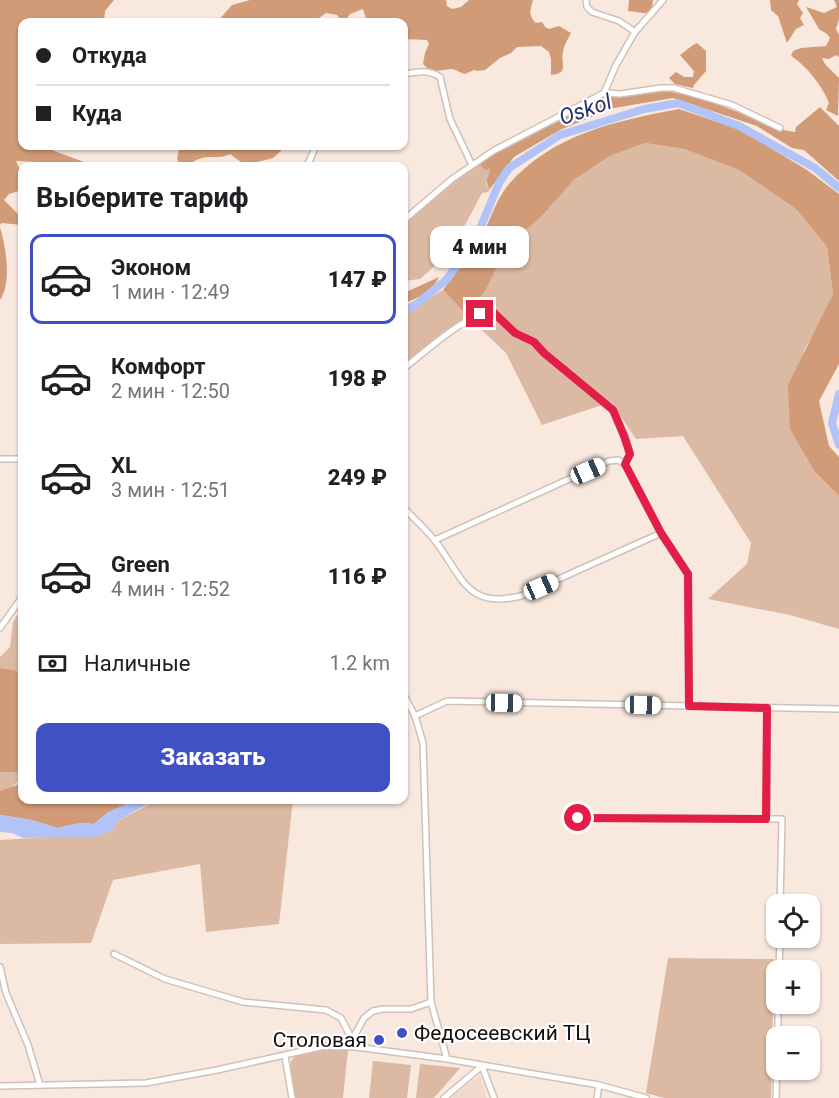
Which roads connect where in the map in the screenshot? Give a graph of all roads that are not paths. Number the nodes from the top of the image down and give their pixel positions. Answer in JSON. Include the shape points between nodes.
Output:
{"nodes":[{"id":1,"x":586,"y":0,"type":"edge"},
{"id":2,"x":663,"y":0,"type":"edge"},
{"id":3,"x":634,"y":32,"type":"junction"},
{"id":4,"x":408,"y":73,"type":"edge"},
{"id":5,"x":604,"y":93,"type":"junction"},
{"id":6,"x":780,"y":128,"type":"dead end"},
{"id":7,"x":472,"y":165,"type":"junction"},
{"id":8,"x":408,"y":217,"type":"edge"},
{"id":9,"x":408,"y":365,"type":"edge"},
{"id":10,"x":0,"y":459,"type":"edge"},
{"id":11,"x":18,"y":459,"type":"edge"},
{"id":12,"x":625,"y":464,"type":"junction"},
{"id":13,"x":408,"y":512,"type":"edge"},
{"id":14,"x":661,"y":533,"type":"junction"},
{"id":15,"x":435,"y":540,"type":"junction"},
{"id":16,"x":18,"y":603,"type":"edge"},
{"id":17,"x":0,"y":628,"type":"edge"},
{"id":18,"x":408,"y":703,"type":"edge"},
{"id":19,"x":689,"y":706,"type":"junction"},
{"id":20,"x":767,"y":708,"type":"junction"},
{"id":21,"x":839,"y":709,"type":"edge"},
{"id":22,"x":415,"y":716,"type":"junction"},
{"id":23,"x":578,"y":818,"type":"dead end"},
{"id":24,"x":766,"y":819,"type":"junction"},
{"id":25,"x":780,"y":894,"type":"edge"},
{"id":26,"x":114,"y":954,"type":"dead end"},
{"id":27,"x":0,"y":967,"type":"edge"},
{"id":28,"x":430,"y":1002,"type":"junction"},
{"id":29,"x":352,"y":1040,"type":"junction"},
{"id":30,"x":356,"y":1047,"type":"junction"},
{"id":31,"x":285,"y":1056,"type":"junction"},
{"id":32,"x":447,"y":1059,"type":"junction"},
{"id":33,"x":482,"y":1066,"type":"junction"},
{"id":34,"x":776,"y":1080,"type":"edge"},
{"id":35,"x":40,"y":1085,"type":"junction"},
{"id":36,"x":599,"y":1085,"type":"junction"},
{"id":37,"x":0,"y":1086,"type":"edge"},
{"id":38,"x":292,"y":1098,"type":"edge"},
{"id":39,"x":444,"y":1098,"type":"edge"},
{"id":40,"x":494,"y":1098,"type":"edge"},
{"id":41,"x":597,"y":1098,"type":"edge"},
{"id":42,"x":646,"y":1098,"type":"edge"},
{"id":43,"x":776,"y":1098,"type":"edge"}],
"edges":[{"from":1,"to":3,"type":"street","via":[[592,12],[619,21]]},
{"from":2,"to":3,"type":"street"},
{"from":3,"to":5,"type":"street"},
{"from":4,"to":7,"type":"street","via":[[424,71],[440,77],[450,119]]},
{"from":5,"to":6,"type":"street","via":[[674,88],[732,105]]},
{"from":5,"to":7,"type":"street"},
{"from":7,"to":8,"type":"street"},
{"from":9,"to":12,"type":"street","via":[[462,324],[492,311],[613,410],[630,454]]},
{"from":10,"to":11,"type":"street"},
{"from":12,"to":14,"type":"street"},
{"from":12,"to":15,"type":"street","via":[[609,461]]},
{"from":13,"to":15,"type":"street"},
{"from":14,"to":15,"type":"street","via":[[521,596],[503,600],[478,596],[469,590]]},
{"from":14,"to":19,"type":"street","via":[[688,574]]},
{"from":16,"to":17,"type":"street"},
{"from":18,"to":22,"type":"street"},
{"from":19,"to":20,"type":"street"},
{"from":19,"to":22,"type":"street","via":[[447,702]]},
{"from":20,"to":21,"type":"street"},
{"from":20,"to":24,"type":"street"},
{"from":22,"to":28,"type":"street","via":[[423,743]]},
{"from":23,"to":24,"type":"street"},
{"from":24,"to":25,"type":"street","via":[[782,819]]},
{"from":26,"to":29,"type":"street","via":[[165,979],[243,1002],[326,1010],[341,1018]]},
{"from":27,"to":35,"type":"street"},
{"from":28,"to":29,"type":"street","via":[[411,1009],[373,1011],[364,1018]]},
{"from":28,"to":32,"type":"street"},
{"from":29,"to":30,"type":"street"},
{"from":30,"to":31,"type":"street","via":[[325,1046]]},
{"from":30,"to":32,"type":"street"},
{"from":31,"to":35,"type":"street","via":[[146,1083]]},
{"from":31,"to":38,"type":"street"},
{"from":32,"to":33,"type":"street"},
{"from":33,"to":36,"type":"street"},
{"from":33,"to":39,"type":"street"},
{"from":33,"to":40,"type":"street"},
{"from":34,"to":43,"type":"street"},
{"from":35,"to":37,"type":"street"},
{"from":36,"to":41,"type":"street"},
{"from":36,"to":42,"type":"street"}]}
